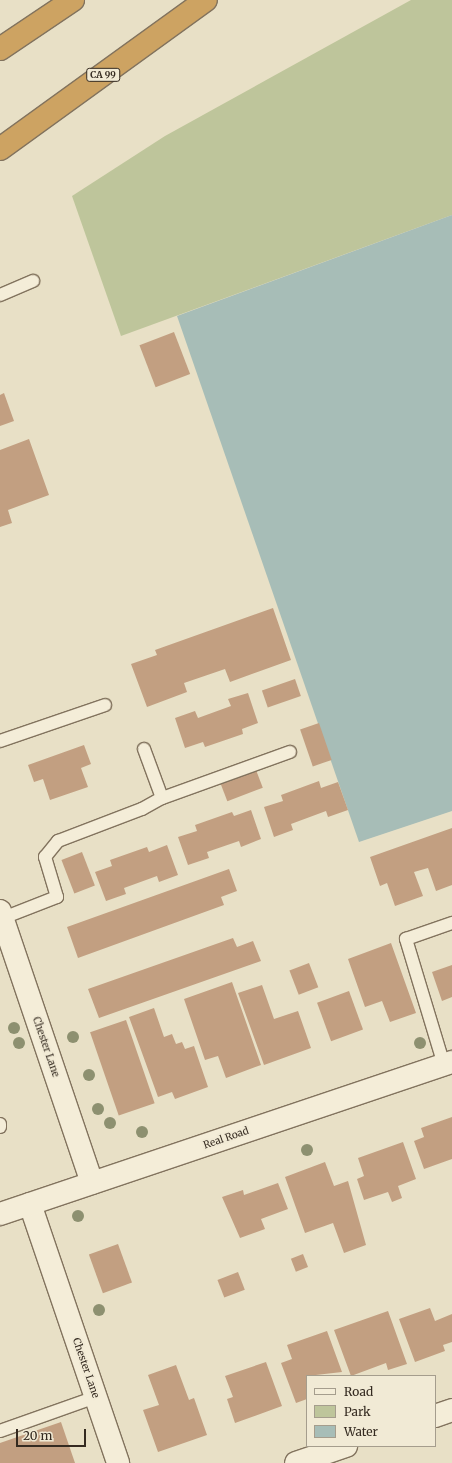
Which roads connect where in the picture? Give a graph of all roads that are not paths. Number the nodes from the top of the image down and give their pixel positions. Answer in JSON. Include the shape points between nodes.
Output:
{"nodes":[{"id":1,"x":73,"y":0,"type":"edge"},
{"id":2,"x":206,"y":0,"type":"edge"},
{"id":3,"x":0,"y":49,"type":"edge"},
{"id":4,"x":0,"y":149,"type":"edge"},
{"id":5,"x":33,"y":281,"type":"dead end"},
{"id":6,"x":0,"y":294,"type":"edge"},
{"id":7,"x":105,"y":705,"type":"dead end"},
{"id":8,"x":0,"y":741,"type":"edge"},
{"id":9,"x":144,"y":749,"type":"dead end"},
{"id":10,"x":290,"y":752,"type":"dead end"},
{"id":11,"x":162,"y":798,"type":"junction"},
{"id":12,"x":1,"y":915,"type":"edge"},
{"id":13,"x":452,"y":923,"type":"edge"},
{"id":14,"x":448,"y":1063,"type":"edge"},
{"id":15,"x":0,"y":1124,"type":"edge"},
{"id":16,"x":0,"y":1127,"type":"edge"},
{"id":17,"x":92,"y":1183,"type":"junction"},
{"id":18,"x":30,"y":1204,"type":"junction"},
{"id":19,"x":0,"y":1214,"type":"edge"},
{"id":20,"x":96,"y":1397,"type":"junction"},
{"id":21,"x":452,"y":1410,"type":"edge"},
{"id":22,"x":436,"y":1416,"type":"edge"},
{"id":23,"x":0,"y":1431,"type":"edge"},
{"id":24,"x":343,"y":1447,"type":"edge"},
{"id":25,"x":118,"y":1463,"type":"edge"},
{"id":26,"x":296,"y":1463,"type":"edge"}],
"edges":[{"from":1,"to":3,"type":"highway"},
{"from":2,"to":4,"type":"highway","number":"CA 99"},
{"from":5,"to":6,"type":"lane"},
{"from":7,"to":8,"type":"lane"},
{"from":9,"to":11,"type":"lane"},
{"from":10,"to":11,"type":"lane"},
{"from":11,"to":12,"type":"lane","via":[[51,846],[46,866],[57,897]]},
{"from":12,"to":17,"type":"street","name":"Chester Lane"},
{"from":13,"to":14,"type":"lane","via":[[406,939]]},
{"from":14,"to":17,"type":"street","name":"Real Road"},
{"from":15,"to":16,"type":"lane"},
{"from":17,"to":18,"type":"street","name":"Real Road"},
{"from":18,"to":19,"type":"street","name":"Real Road"},
{"from":18,"to":20,"type":"street","name":"Chester Lane"},
{"from":20,"to":23,"type":"lane"},
{"from":20,"to":25,"type":"street","name":"Chester Lane"},
{"from":21,"to":22,"type":"street"},
{"from":24,"to":26,"type":"street"}]}
